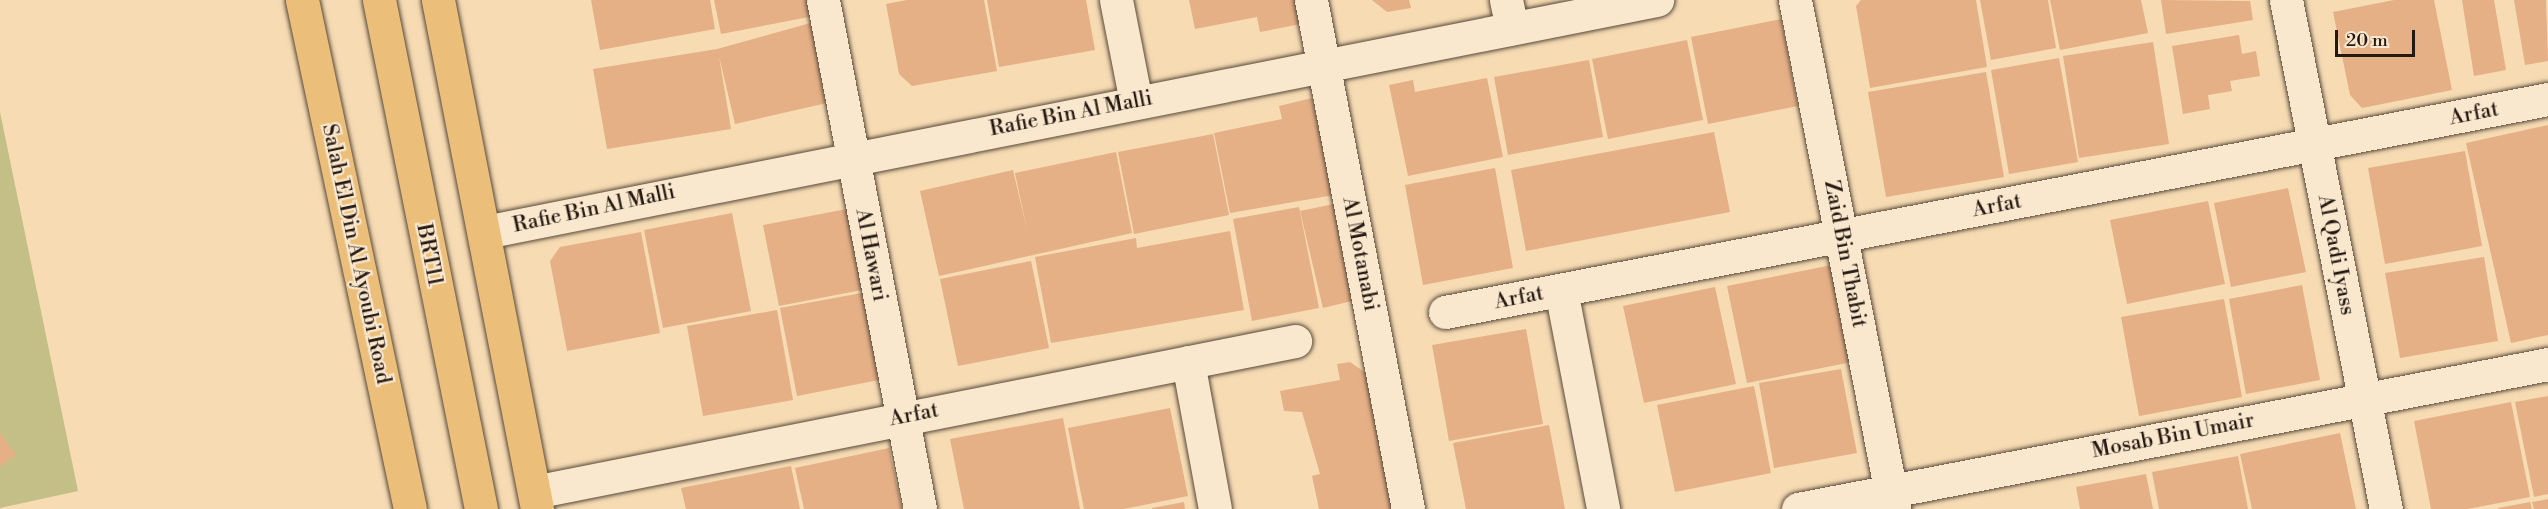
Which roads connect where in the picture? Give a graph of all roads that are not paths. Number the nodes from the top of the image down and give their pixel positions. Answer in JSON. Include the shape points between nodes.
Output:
{"nodes":[{"id":1,"x":302,"y":0,"type":"edge"},
{"id":2,"x":379,"y":0,"type":"edge"},
{"id":3,"x":438,"y":0,"type":"edge"},
{"id":4,"x":823,"y":0,"type":"edge"},
{"id":5,"x":1116,"y":0,"type":"edge"},
{"id":6,"x":1311,"y":0,"type":"edge"},
{"id":7,"x":1657,"y":0,"type":"edge"},
{"id":8,"x":1795,"y":0,"type":"edge"},
{"id":9,"x":2286,"y":0,"type":"edge"},
{"id":10,"x":1509,"y":14,"type":"edge"},
{"id":11,"x":1323,"y":65,"type":"junction"},
{"id":12,"x":2548,"y":99,"type":"edge"},
{"id":13,"x":1136,"y":102,"type":"junction"},
{"id":14,"x":2314,"y":144,"type":"junction"},
{"id":15,"x":853,"y":157,"type":"junction"},
{"id":16,"x":485,"y":232,"type":"junction"},
{"id":17,"x":1841,"y":236,"type":"junction"},
{"id":18,"x":1561,"y":290,"type":"junction"},
{"id":19,"x":1445,"y":312,"type":"dead end"},
{"id":20,"x":1295,"y":341,"type":"dead end"},
{"id":21,"x":1188,"y":362,"type":"junction"},
{"id":22,"x":2548,"y":364,"type":"edge"},
{"id":23,"x":2365,"y":399,"type":"junction"},
{"id":24,"x":902,"y":417,"type":"junction"},
{"id":25,"x":536,"y":500,"type":"edge"},
{"id":26,"x":1893,"y":500,"type":"edge"},
{"id":27,"x":410,"y":509,"type":"edge"},
{"id":28,"x":481,"y":509,"type":"edge"},
{"id":29,"x":920,"y":509,"type":"edge"},
{"id":30,"x":1215,"y":509,"type":"edge"},
{"id":31,"x":1408,"y":509,"type":"edge"},
{"id":32,"x":1603,"y":509,"type":"edge"},
{"id":33,"x":1798,"y":509,"type":"edge"},
{"id":34,"x":2386,"y":509,"type":"edge"}],
"edges":[{"from":1,"to":27,"type":"main road","name":"Salah El Din Al Ayoubi Road"},
{"from":2,"to":28,"type":"main road","name":"BRT11"},
{"from":3,"to":16,"type":"main road"},
{"from":4,"to":15,"type":"street","name":"Al Hawari"},
{"from":5,"to":13,"type":"street"},
{"from":6,"to":11,"type":"street","name":"Al Motanabi"},
{"from":7,"to":10,"type":"street","name":"Rafie Bin Al Malli"},
{"from":8,"to":17,"type":"street","name":"Zaid Bin Thabit"},
{"from":9,"to":14,"type":"street","name":"Al Qadi Iyass"},
{"from":10,"to":11,"type":"street","name":"Rafie Bin Al Malli"},
{"from":11,"to":13,"type":"street","name":"Rafie Bin Al Malli"},
{"from":11,"to":31,"type":"street","name":"Al Motanabi"},
{"from":12,"to":14,"type":"street","name":"Arfat"},
{"from":13,"to":15,"type":"street","name":"Rafie Bin Al Malli"},
{"from":14,"to":17,"type":"street","name":"Arfat"},
{"from":14,"to":23,"type":"street","name":"Al Qadi Iyass"},
{"from":15,"to":16,"type":"street","name":"Rafie Bin Al Malli"},
{"from":15,"to":24,"type":"street","name":"Al Hawari"},
{"from":16,"to":25,"type":"main road"},
{"from":17,"to":18,"type":"street","name":"Arfat"},
{"from":17,"to":26,"type":"street","name":"Zaid Bin Thabit"},
{"from":18,"to":19,"type":"street","name":"Arfat"},
{"from":18,"to":32,"type":"street"},
{"from":20,"to":21,"type":"street","name":"Arfat"},
{"from":21,"to":24,"type":"street","name":"Arfat"},
{"from":21,"to":30,"type":"street"},
{"from":22,"to":23,"type":"street","name":"Mosab Bin Umair"},
{"from":23,"to":26,"type":"street","name":"Mosab Bin Umair"},
{"from":23,"to":34,"type":"street","name":"Al Qadi Iyass"},
{"from":24,"to":25,"type":"street","name":"Arfat"},
{"from":24,"to":29,"type":"street","name":"Al Hawari"},
{"from":26,"to":33,"type":"street","name":"Mosab Bin Umair"}]}
